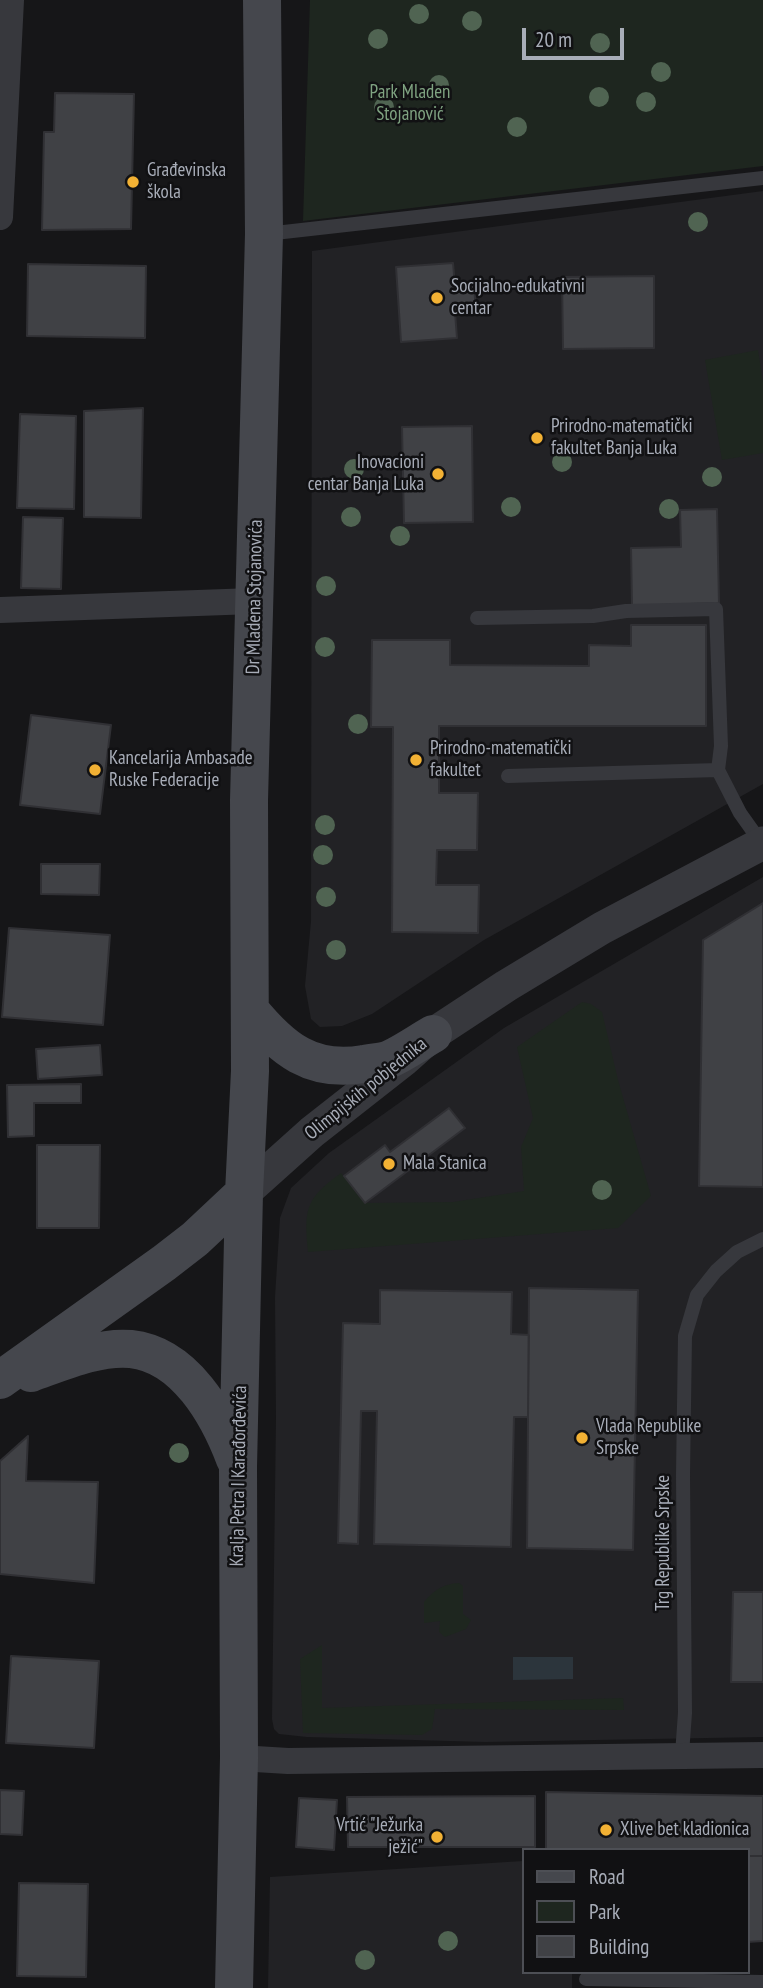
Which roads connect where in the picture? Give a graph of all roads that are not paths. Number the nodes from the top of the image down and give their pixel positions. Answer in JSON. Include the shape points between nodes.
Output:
{"nodes":[{"id":1,"x":11,"y":0,"type":"edge"},
{"id":2,"x":262,"y":0,"type":"edge"},
{"id":3,"x":763,"y":178,"type":"edge"},
{"id":4,"x":0,"y":217,"type":"edge"},
{"id":5,"x":264,"y":234,"type":"junction"},
{"id":6,"x":254,"y":601,"type":"junction"},
{"id":7,"x":0,"y":610,"type":"edge"},
{"id":8,"x":477,"y":618,"type":"dead end"},
{"id":9,"x":718,"y":770,"type":"junction"},
{"id":10,"x":508,"y":776,"type":"dead end"},
{"id":11,"x":762,"y":844,"type":"edge"},
{"id":12,"x":250,"y":1010,"type":"junction"},
{"id":13,"x":433,"y":1034,"type":"junction"},
{"id":14,"x":244,"y":1193,"type":"junction"},
{"id":15,"x":763,"y":1238,"type":"edge"},
{"id":16,"x":0,"y":1382,"type":"edge"},
{"id":17,"x":238,"y":1467,"type":"junction"},
{"id":18,"x":682,"y":1754,"type":"junction"},
{"id":19,"x":763,"y":1755,"type":"edge"},
{"id":20,"x":239,"y":1758,"type":"junction"},
{"id":21,"x":586,"y":1979,"type":"dead end"},
{"id":22,"x":763,"y":1982,"type":"edge"},
{"id":23,"x":234,"y":1988,"type":"edge"}],
"edges":[{"from":1,"to":4,"type":"street"},
{"from":2,"to":5,"type":"main road","name":"Dr Mladena Stojanovića"},
{"from":3,"to":5,"type":"lane"},
{"from":5,"to":6,"type":"main road","name":"Dr Mladena Stojanovića"},
{"from":6,"to":7,"type":"street"},
{"from":6,"to":12,"type":"main road","name":"Dr Mladena Stojanovića"},
{"from":8,"to":9,"type":"lane","via":[[716,609]]},
{"from":9,"to":10,"type":"lane"},
{"from":9,"to":11,"type":"lane"},
{"from":11,"to":13,"type":"street","name":"Olimpijskih pobjednika","via":[[602,928]]},
{"from":12,"to":13,"type":"main road","via":[[271,1035],[300,1057],[323,1065],[388,1060]]},
{"from":12,"to":14,"type":"main road","name":"Dr Mladena Stojanovića"},
{"from":13,"to":14,"type":"street","name":"Olimpijskih pobjednika"},
{"from":14,"to":16,"type":"main road","name":"Olimpijskih pobjednika","via":[[185,1247]]},
{"from":14,"to":17,"type":"main road","name":"Kralja Petra I Karađorđevića"},
{"from":15,"to":18,"type":"lane","name":"Trg Republike Srpske","via":[[737,1252],[710,1279],[697,1296],[685,1336]]},
{"from":16,"to":17,"type":"main road","via":[[78,1356],[130,1349],[146,1353],[189,1380],[217,1420]]},
{"from":17,"to":20,"type":"main road","name":"Kralja Petra I Karađorđevića"},
{"from":18,"to":19,"type":"street"},
{"from":18,"to":20,"type":"street"},
{"from":20,"to":23,"type":"main road","name":"Kralja Petra I Karađorđevića"},
{"from":21,"to":22,"type":"lane"}]}
